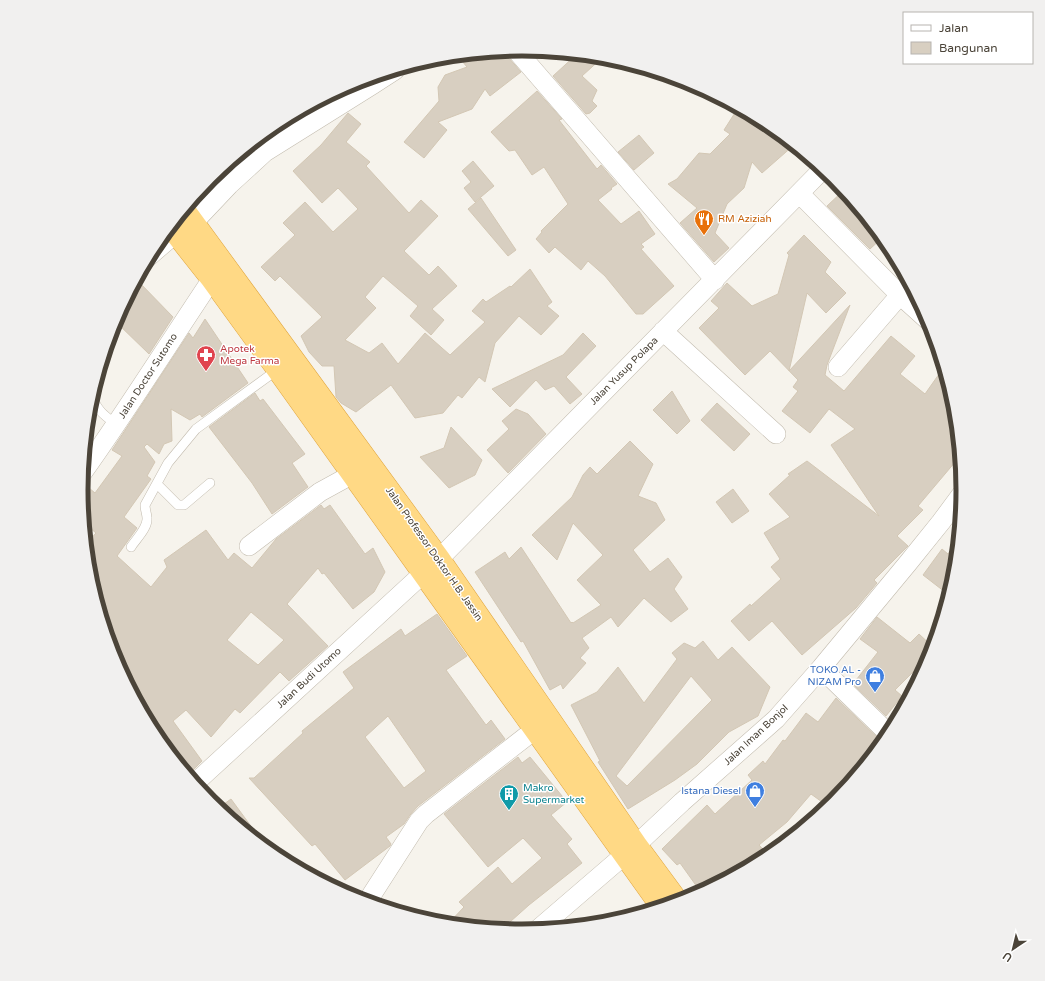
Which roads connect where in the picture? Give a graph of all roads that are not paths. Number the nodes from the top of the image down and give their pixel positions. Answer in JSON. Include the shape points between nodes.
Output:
{"nodes":[{"id":1,"x":521,"y":56,"type":"edge"},
{"id":2,"x":378,"y":81,"type":"edge"},
{"id":3,"x":819,"y":173,"type":"edge"},
{"id":4,"x":800,"y":194,"type":"junction"},
{"id":5,"x":182,"y":224,"type":"edge"},
{"id":6,"x":167,"y":241,"type":"edge"},
{"id":7,"x":212,"y":279,"type":"junction"},
{"id":8,"x":715,"y":280,"type":"junction"},
{"id":9,"x":900,"y":295,"type":"junction"},
{"id":10,"x":918,"y":311,"type":"edge"},
{"id":11,"x":663,"y":331,"type":"junction"},
{"id":12,"x":281,"y":364,"type":"junction"},
{"id":13,"x":838,"y":367,"type":"dead end"},
{"id":14,"x":96,"y":406,"type":"edge"},
{"id":15,"x":116,"y":425,"type":"junction"},
{"id":16,"x":776,"y":434,"type":"dead end"},
{"id":17,"x":89,"y":464,"type":"edge"},
{"id":18,"x":351,"y":475,"type":"junction"},
{"id":19,"x":210,"y":483,"type":"dead end"},
{"id":20,"x":156,"y":484,"type":"junction"},
{"id":21,"x":957,"y":500,"type":"edge"},
{"id":22,"x":249,"y":546,"type":"dead end"},
{"id":23,"x":131,"y":547,"type":"dead end"},
{"id":24,"x":431,"y":566,"type":"junction"},
{"id":25,"x":821,"y":668,"type":"junction"},
{"id":26,"x":542,"y":724,"type":"junction"},
{"id":27,"x":885,"y":730,"type":"edge"},
{"id":28,"x":198,"y":779,"type":"edge"},
{"id":29,"x":630,"y":850,"type":"junction"},
{"id":30,"x":370,"y":897,"type":"edge"},
{"id":31,"x":674,"y":898,"type":"edge"},
{"id":32,"x":659,"y":903,"type":"edge"},
{"id":33,"x":544,"y":924,"type":"edge"}],
"edges":[{"from":1,"to":8,"type":"street"},
{"from":2,"to":5,"type":"street","via":[[264,152]]},
{"from":3,"to":4,"type":"street","name":"Jalan Yusup Polapa"},
{"from":4,"to":8,"type":"street","name":"Jalan Yusup Polapa"},
{"from":4,"to":9,"type":"street"},
{"from":5,"to":6,"type":"lane"},
{"from":5,"to":7,"type":"highway","name":"Jalan Professor Doktor H.B. Jassin"},
{"from":5,"to":12,"type":"highway","name":"Jalan Professor Doktor H.B. Jassin"},
{"from":7,"to":12,"type":"highway","name":"Jalan Professor Doktor H.B. Jassin"},
{"from":7,"to":15,"type":"street","name":"Jalan Doctor Sutomo"},
{"from":8,"to":11,"type":"street","name":"Jalan Yusup Polapa"},
{"from":9,"to":10,"type":"street"},
{"from":9,"to":13,"type":"street"},
{"from":11,"to":16,"type":"street"},
{"from":11,"to":24,"type":"street","name":"Jalan Yusup Polapa"},
{"from":12,"to":18,"type":"highway","name":"Jalan Professor Doktor H.B. Jassin"},
{"from":12,"to":20,"type":"lane","via":[[196,429],[168,462]]},
{"from":12,"to":24,"type":"highway","name":"Jalan Professor Doktor H.B. Jassin"},
{"from":14,"to":15,"type":"lane"},
{"from":15,"to":17,"type":"street","name":"Jalan Doctor Sutomo"},
{"from":18,"to":22,"type":"street","via":[[320,492]]},
{"from":18,"to":24,"type":"highway","name":"Jalan Professor Doktor H.B. Jassin"},
{"from":19,"to":20,"type":"lane","via":[[181,506]]},
{"from":20,"to":23,"type":"lane","via":[[145,505],[146,525]]},
{"from":21,"to":25,"type":"street","name":"Jalan Iman Bonjol"},
{"from":24,"to":26,"type":"highway","name":"Jalan Professor Doktor H.B. Jassin"},
{"from":24,"to":28,"type":"street","name":"Jalan Budi Utomo"},
{"from":25,"to":27,"type":"street"},
{"from":25,"to":29,"type":"street","name":"Jalan Iman Bonjol","via":[[776,719]]},
{"from":26,"to":29,"type":"highway","name":"Jalan Professor Doktor H.B. Jassin"},
{"from":26,"to":30,"type":"street","via":[[419,821]]},
{"from":29,"to":31,"type":"highway","name":"Jalan Professor Doktor H.B. Jassin"},
{"from":29,"to":32,"type":"highway","name":"Jalan Professor Doktor H.B. Jassin"},
{"from":29,"to":33,"type":"street","name":"Jalan Iman Bonjol"}]}
